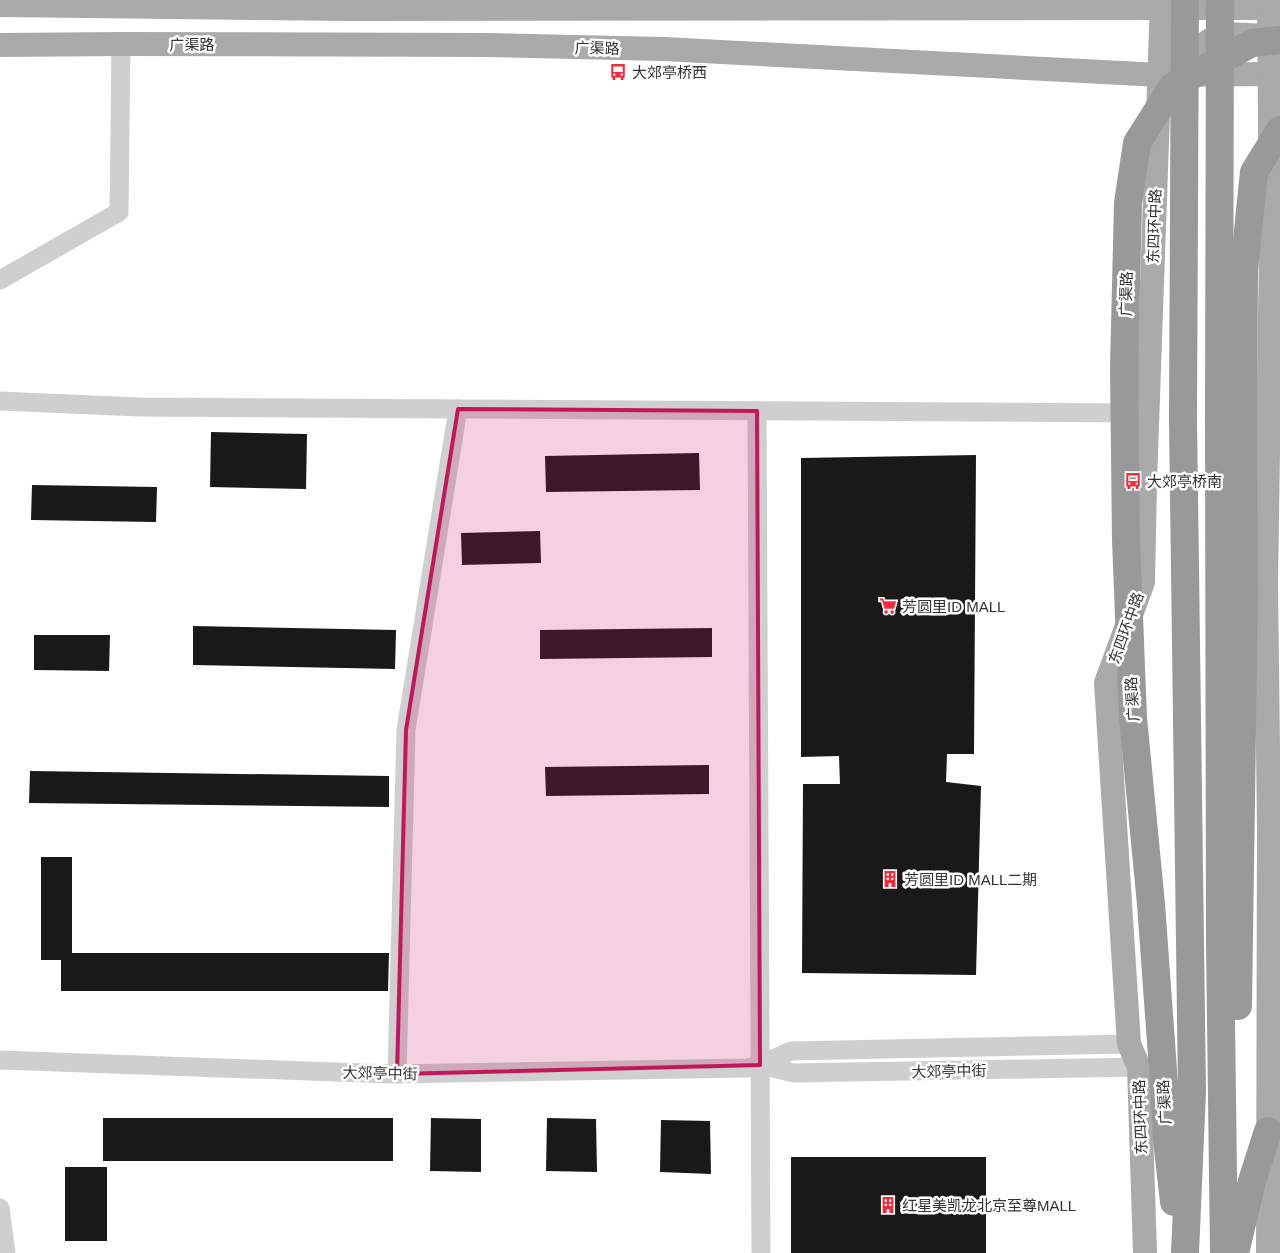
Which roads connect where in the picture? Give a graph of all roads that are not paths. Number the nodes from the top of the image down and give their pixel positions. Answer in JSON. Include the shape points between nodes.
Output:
{"nodes":[{"id":1,"x":1200,"y":3,"type":"edge"},
{"id":2,"x":573,"y":5,"type":"edge"},
{"id":3,"x":1273,"y":5,"type":"edge"},
{"id":4,"x":0,"y":6,"type":"edge"},
{"id":5,"x":1217,"y":37,"type":"junction"},
{"id":6,"x":1276,"y":37,"type":"edge"},
{"id":7,"x":122,"y":44,"type":"junction"},
{"id":8,"x":0,"y":46,"type":"edge"},
{"id":9,"x":1274,"y":74,"type":"edge"},
{"id":10,"x":1160,"y":75,"type":"junction"},
{"id":11,"x":1216,"y":75,"type":"junction"},
{"id":12,"x":1280,"y":130,"type":"edge"},
{"id":13,"x":0,"y":280,"type":"edge"},
{"id":14,"x":0,"y":401,"type":"edge"},
{"id":15,"x":458,"y":409,"type":"junction"},
{"id":16,"x":757,"y":411,"type":"junction"},
{"id":17,"x":1148,"y":414,"type":"junction"},
{"id":18,"x":1129,"y":1044,"type":"junction"},
{"id":19,"x":0,"y":1060,"type":"edge"},
{"id":20,"x":760,"y":1065,"type":"junction"},
{"id":21,"x":1139,"y":1067,"type":"junction"},
{"id":22,"x":397,"y":1074,"type":"junction"},
{"id":23,"x":1275,"y":1085,"type":"edge"},
{"id":24,"x":1268,"y":1132,"type":"junction"},
{"id":25,"x":1222,"y":1142,"type":"junction"},
{"id":26,"x":0,"y":1208,"type":"edge"},
{"id":27,"x":6,"y":1253,"type":"edge"},
{"id":28,"x":761,"y":1253,"type":"edge"},
{"id":29,"x":1145,"y":1253,"type":"edge"},
{"id":30,"x":1180,"y":1253,"type":"edge"},
{"id":31,"x":1185,"y":1253,"type":"edge"},
{"id":32,"x":1224,"y":1253,"type":"edge"},
{"id":33,"x":1235,"y":1253,"type":"edge"},
{"id":34,"x":1268,"y":1253,"type":"edge"}],
"edges":[{"from":1,"to":2,"type":"main road"},
{"from":1,"to":3,"type":"main road"},
{"from":1,"to":5,"type":"main road"},
{"from":1,"to":10,"type":"main road","name":"东四环中路"},
{"from":1,"to":25,"type":"highway","bridge":true,"via":[[1219,419]]},
{"from":1,"to":31,"type":"highway","name":"东四环中路","bridge":true,"via":[[1183,420],[1192,1092]]},
{"from":2,"to":4,"type":"main road","via":[[352,9]]},
{"from":3,"to":6,"type":"main road"},
{"from":5,"to":6,"type":"main road"},
{"from":5,"to":10,"type":"main road"},
{"from":5,"to":11,"type":"main road"},
{"from":6,"to":9,"type":"main road"},
{"from":6,"to":30,"type":"highway","name":"广渠路","bridge":true,"via":[[1252,43],[1173,86],[1137,143],[1128,203],[1124,368],[1132,708],[1151,904],[1166,1140]]},
{"from":7,"to":8,"type":"main road","name":"广渠路"},
{"from":7,"to":10,"type":"main road","name":"广渠路","via":[[664,49]]},
{"from":7,"to":13,"type":"street","via":[[119,212]]},
{"from":9,"to":11,"type":"main road","name":"广渠路"},
{"from":9,"to":23,"type":"main road","via":[[1266,584]]},
{"from":10,"to":11,"type":"main road","name":"广渠路"},
{"from":10,"to":17,"type":"main road","name":"东四环中路"},
{"from":12,"to":25,"type":"highway","bridge":true,"via":[[1254,172],[1244,270],[1244,602],[1238,1006]]},
{"from":14,"to":15,"type":"street","via":[[139,407]]},
{"from":15,"to":16,"type":"street"},
{"from":15,"to":22,"type":"street","via":[[406,730]]},
{"from":16,"to":17,"type":"street"},
{"from":16,"to":20,"type":"street"},
{"from":17,"to":18,"type":"main road","name":"东四环中路","via":[[1143,582],[1106,683]]},
{"from":18,"to":20,"type":"street","name":"大郊亭中街","via":[[791,1051]]},
{"from":18,"to":21,"type":"main road","name":"东四环中路"},
{"from":19,"to":22,"type":"street","name":"大郊亭中街"},
{"from":20,"to":21,"type":"street","name":"大郊亭中街","via":[[794,1073]]},
{"from":20,"to":22,"type":"street","name":"大郊亭中街","via":[[747,1068]]},
{"from":20,"to":28,"type":"street"},
{"from":21,"to":29,"type":"main road","name":"东四环中路"},
{"from":23,"to":24,"type":"main road"},
{"from":24,"to":33,"type":"highway"},
{"from":24,"to":34,"type":"main road"},
{"from":25,"to":32,"type":"highway"},
{"from":26,"to":27,"type":"street"}]}
